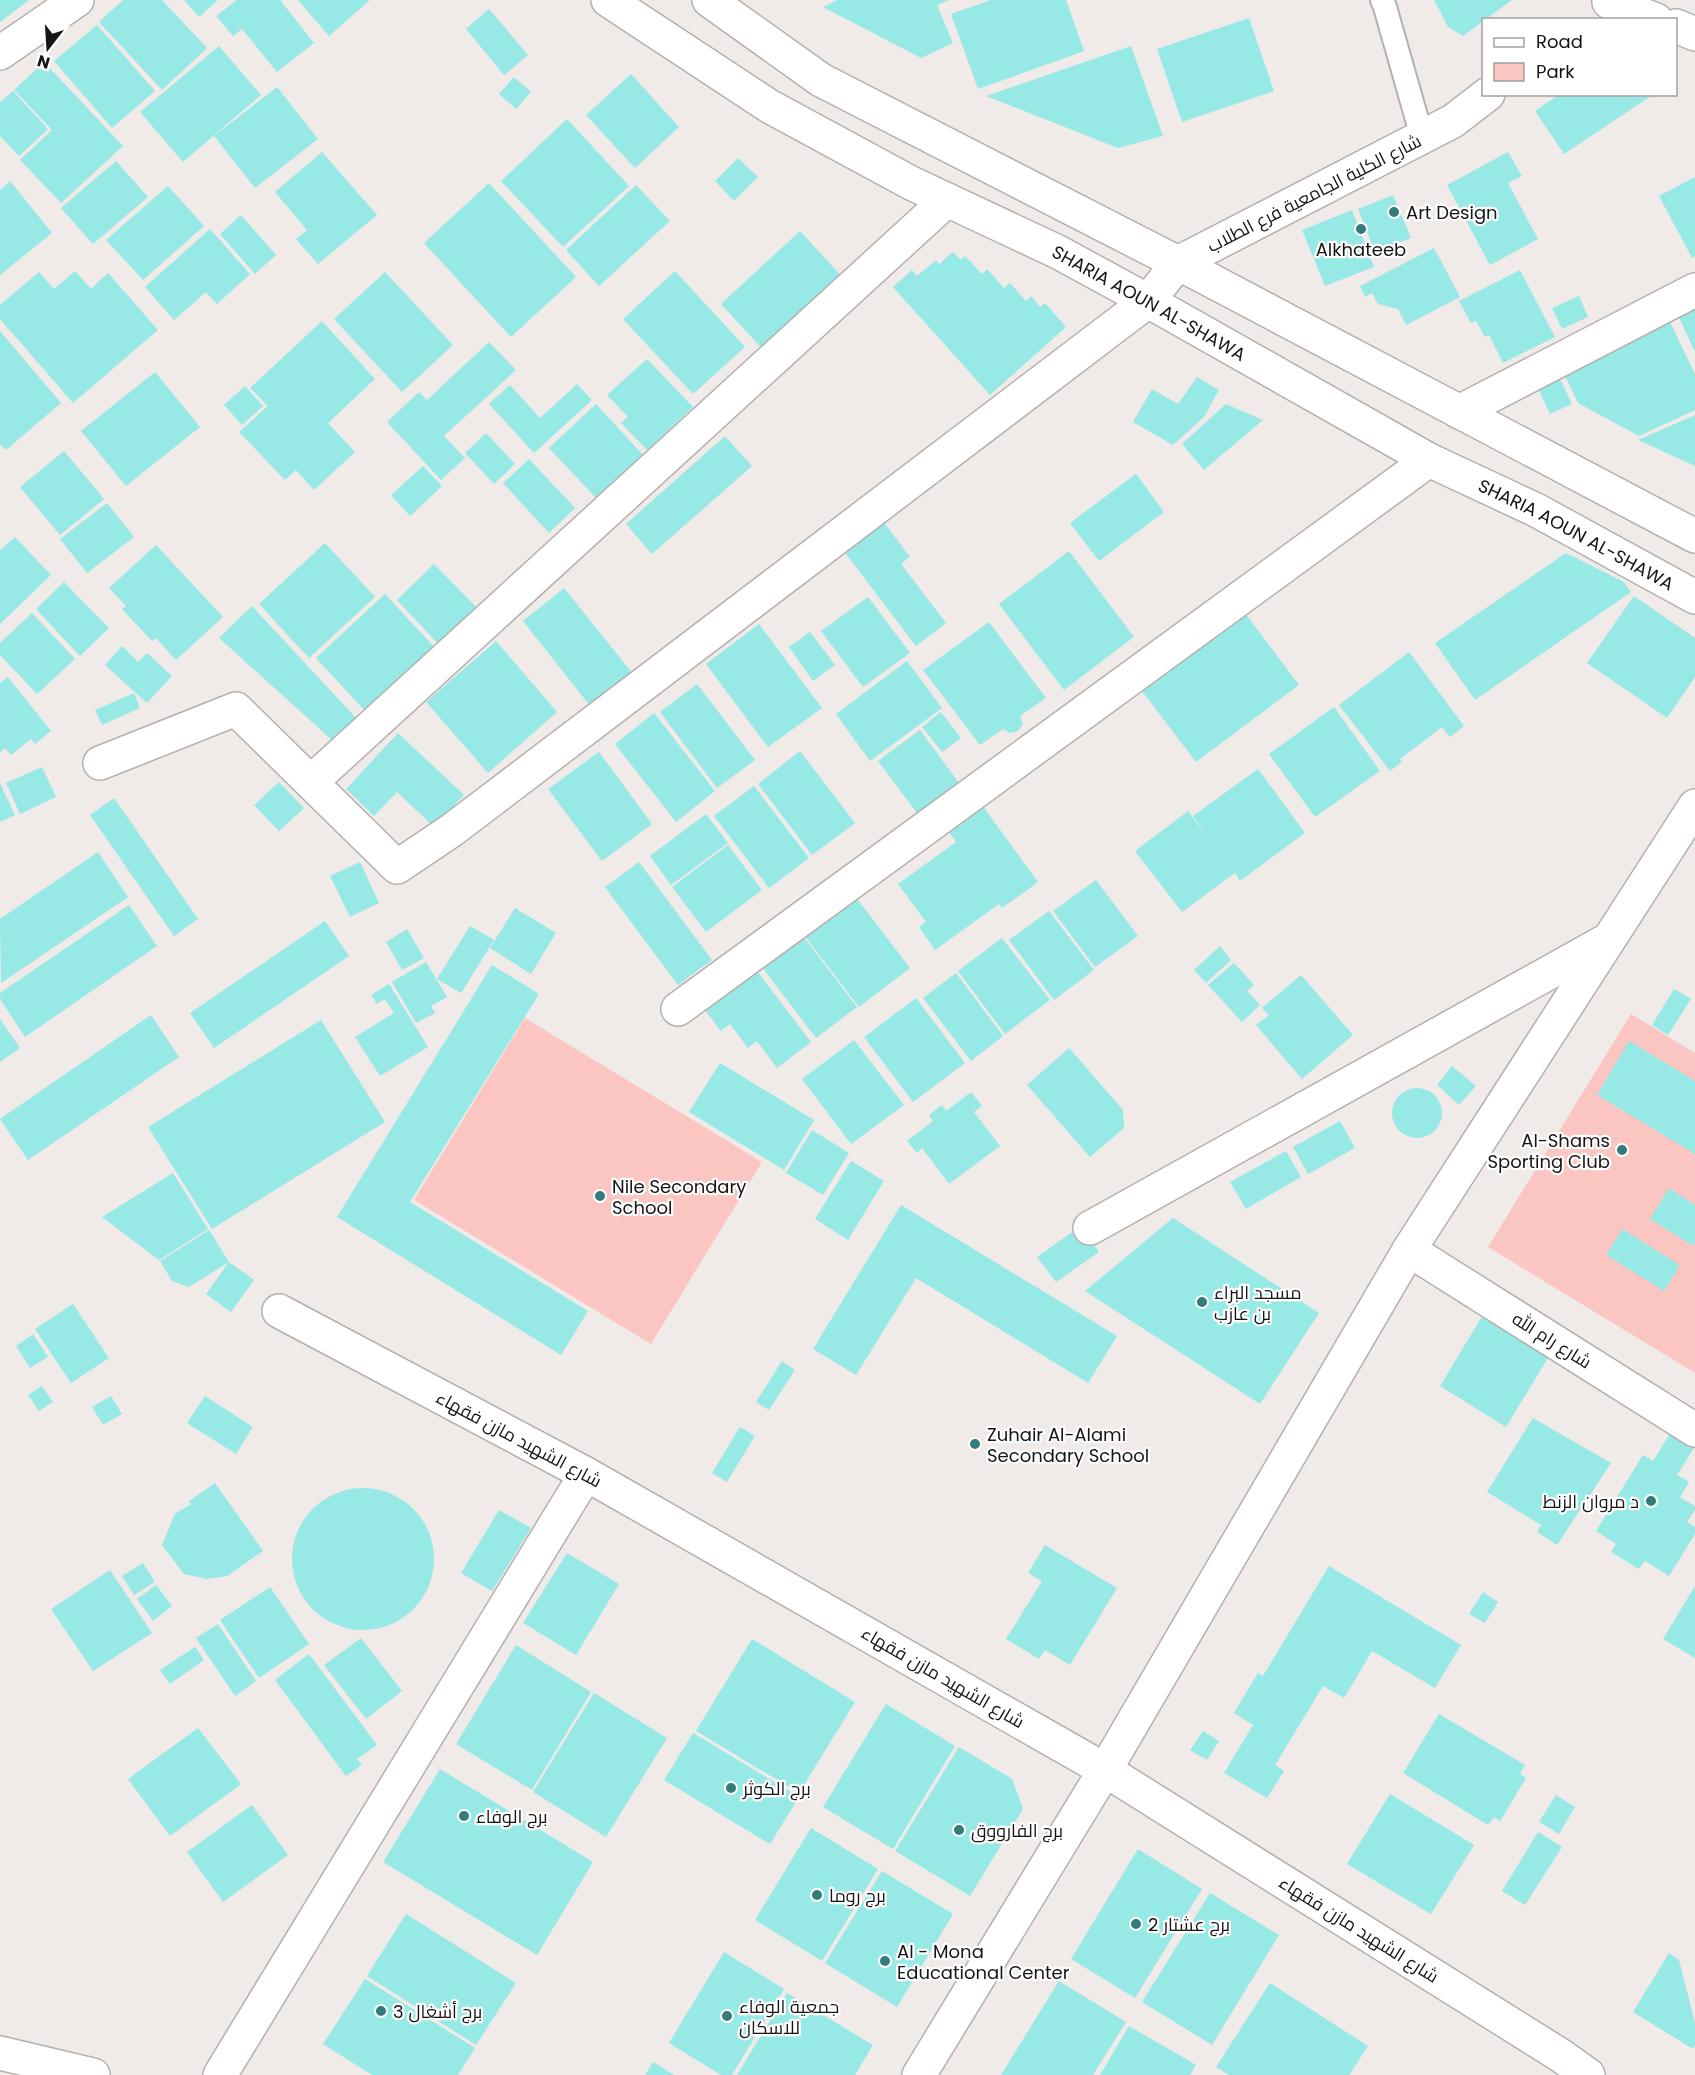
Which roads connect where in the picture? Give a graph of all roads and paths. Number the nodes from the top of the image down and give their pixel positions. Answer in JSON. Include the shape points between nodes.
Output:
{"nodes":[{"id":1,"x":77,"y":0,"type":"edge"},
{"id":2,"x":608,"y":0,"type":"edge"},
{"id":3,"x":709,"y":0,"type":"edge"},
{"id":4,"x":1382,"y":0,"type":"edge"},
{"id":5,"x":1603,"y":7,"type":"edge"},
{"id":6,"x":1648,"y":18,"type":"edge"},
{"id":7,"x":1677,"y":27,"type":"edge"},
{"id":8,"x":1695,"y":34,"type":"edge"},
{"id":9,"x":0,"y":53,"type":"edge"},
{"id":10,"x":1485,"y":96,"type":"edge"},
{"id":11,"x":1422,"y":137,"type":"junction"},
{"id":12,"x":947,"y":200,"type":"junction"},
{"id":13,"x":1178,"y":263,"type":"junction"},
{"id":14,"x":1695,"y":290,"type":"edge"},
{"id":15,"x":1148,"y":301,"type":"junction"},
{"id":16,"x":1459,"y":412,"type":"junction"},
{"id":17,"x":1429,"y":460,"type":"junction"},
{"id":18,"x":1695,"y":536,"type":"edge"},
{"id":19,"x":1695,"y":597,"type":"edge"},
{"id":20,"x":100,"y":763,"type":"dead end"},
{"id":21,"x":311,"y":782,"type":"junction"},
{"id":22,"x":1695,"y":806,"type":"edge"},
{"id":23,"x":1609,"y":940,"type":"junction"},
{"id":24,"x":678,"y":1009,"type":"dead end"},
{"id":25,"x":1090,"y":1228,"type":"dead end"},
{"id":26,"x":1409,"y":1250,"type":"junction"},
{"id":27,"x":279,"y":1311,"type":"dead end"},
{"id":28,"x":1695,"y":1430,"type":"edge"},
{"id":29,"x":586,"y":1474,"type":"junction"},
{"id":30,"x":1105,"y":1770,"type":"junction"},
{"id":31,"x":0,"y":2054,"type":"edge"},
{"id":32,"x":93,"y":2075,"type":"edge"},
{"id":33,"x":220,"y":2075,"type":"edge"},
{"id":34,"x":919,"y":2075,"type":"edge"},
{"id":35,"x":1588,"y":2075,"type":"edge"}],
"edges":[{"from":1,"to":9,"type":"street"},
{"from":2,"to":12,"type":"street","name":"SHARIA AOUN AL-SHAWA","via":[[769,106]]},
{"from":3,"to":13,"type":"street","via":[[821,80]]},
{"from":4,"to":11,"type":"lane"},
{"from":5,"to":6,"type":"street"},
{"from":7,"to":8,"type":"street"},
{"from":10,"to":11,"type":"street","name":"شارع الكلية الجامعية فرع الطلاب","via":[[1453,121]]},
{"from":11,"to":13,"type":"street","name":"شارع الكلية الجامعية فرع الطلاب"},
{"from":12,"to":15,"type":"street","name":"SHARIA AOUN AL-SHAWA","via":[[1058,252]]},
{"from":12,"to":21,"type":"street"},
{"from":13,"to":15,"type":"street","name":"شارع الكلية الجامعية فرع الطلاب"},
{"from":13,"to":16,"type":"street"},
{"from":14,"to":16,"type":"street"},
{"from":15,"to":17,"type":"street","name":"SHARIA AOUN AL-SHAWA"},
{"from":15,"to":21,"type":"street","name":"شارع الكلية الجامعية فرع الطلاب","via":[[452,830],[397,867]]},
{"from":16,"to":18,"type":"street"},
{"from":17,"to":19,"type":"street","name":"SHARIA AOUN AL-SHAWA","via":[[1536,510]]},
{"from":17,"to":24,"type":"street"},
{"from":20,"to":21,"type":"street","via":[[237,709]]},
{"from":22,"to":23,"type":"street"},
{"from":23,"to":25,"type":"street"},
{"from":23,"to":26,"type":"street"},
{"from":26,"to":28,"type":"street","name":"شارع رام الله"},
{"from":26,"to":30,"type":"street"},
{"from":27,"to":29,"type":"street","name":"شارع الشهيد مازن فقهاء"},
{"from":29,"to":30,"type":"street","name":"شارع الشهيد مازن فقهاء"},
{"from":29,"to":33,"type":"street"},
{"from":30,"to":34,"type":"street"},
{"from":30,"to":35,"type":"street","name":"شارع الشهيد مازن فقهاء"},
{"from":31,"to":32,"type":"street"}]}
